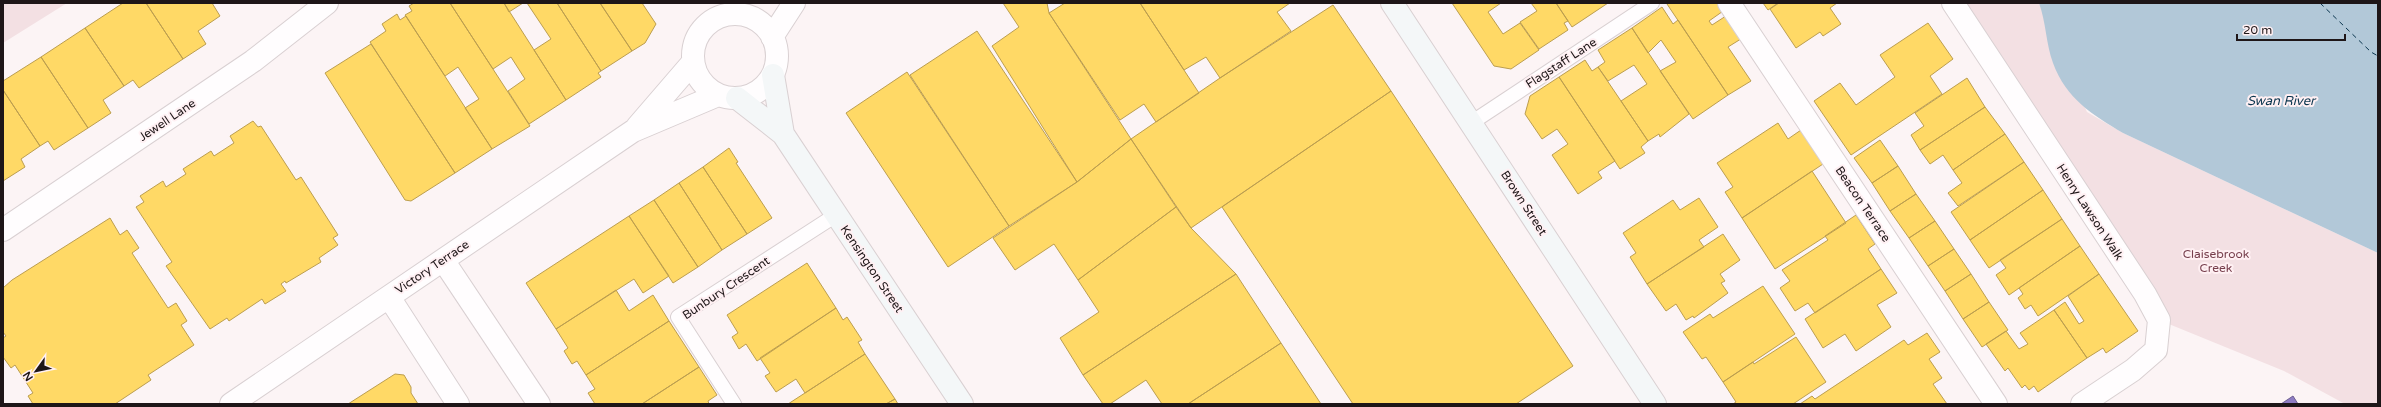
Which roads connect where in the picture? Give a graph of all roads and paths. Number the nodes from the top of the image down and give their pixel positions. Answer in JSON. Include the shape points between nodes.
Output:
{"nodes":[{"id":1,"x":327,"y":3,"type":"edge"},
{"id":2,"x":761,"y":3,"type":"edge"},
{"id":3,"x":794,"y":3,"type":"edge"},
{"id":4,"x":1392,"y":3,"type":"edge"},
{"id":5,"x":1652,"y":3,"type":"edge"},
{"id":6,"x":1729,"y":3,"type":"edge"},
{"id":7,"x":1953,"y":3,"type":"edge"},
{"id":8,"x":738,"y":13,"type":"junction"},
{"id":9,"x":772,"y":37,"type":"junction"},
{"id":10,"x":693,"y":62,"type":"junction"},
{"id":11,"x":773,"y":75,"type":"junction"},
{"id":12,"x":727,"y":96,"type":"junction"},
{"id":13,"x":1471,"y":123,"type":"junction"},
{"id":14,"x":633,"y":131,"type":"junction"},
{"id":15,"x":783,"y":134,"type":"junction"},
{"id":16,"x":836,"y":215,"type":"junction"},
{"id":17,"x":3,"y":230,"type":"edge"},
{"id":18,"x":443,"y":260,"type":"junction"},
{"id":19,"x":389,"y":297,"type":"junction"},
{"id":20,"x":231,"y":404,"type":"edge"},
{"id":21,"x":458,"y":404,"type":"edge"},
{"id":22,"x":539,"y":404,"type":"edge"},
{"id":23,"x":734,"y":404,"type":"edge"},
{"id":24,"x":962,"y":404,"type":"edge"},
{"id":25,"x":1655,"y":404,"type":"edge"},
{"id":26,"x":1996,"y":404,"type":"edge"},
{"id":27,"x":2082,"y":404,"type":"edge"}],
"edges":[{"from":1,"to":17,"type":"street","name":"Jewell Lane","via":[[258,57]]},
{"from":2,"to":8,"type":"street"},
{"from":3,"to":9,"type":"street"},
{"from":4,"to":13,"type":"street","name":"Brown Street"},
{"from":5,"to":13,"type":"lane","name":"Flagstaff Lane"},
{"from":6,"to":26,"type":"street","name":"Beacon Terrace"},
{"from":7,"to":27,"type":"street","name":"Henry Lawson Walk","via":[[2145,294],[2159,320],[2156,350],[2133,370]]},
{"from":8,"to":9,"type":"street","via":[[752,17],[764,26]]},
{"from":8,"to":10,"type":"street","via":[[722,15],[703,28],[692,50]]},
{"from":9,"to":11,"type":"street","via":[[777,50],[777,63]]},
{"from":10,"to":12,"type":"street","via":[[697,75],[706,87]]},
{"from":10,"to":14,"type":"street","name":"Victory Terrace"},
{"from":11,"to":12,"type":"street","via":[[758,92]]},
{"from":11,"to":15,"type":"street","name":"Kensington Street"},
{"from":12,"to":14,"type":"street","name":"Victory Terrace"},
{"from":12,"to":15,"type":"street","name":"Kensington Street"},
{"from":13,"to":25,"type":"street","name":"Brown Street"},
{"from":14,"to":18,"type":"street","name":"Victory Terrace"},
{"from":15,"to":16,"type":"street","name":"Kensington Street"},
{"from":16,"to":23,"type":"lane","name":"Bunbury Crescent","via":[[678,317]]},
{"from":16,"to":24,"type":"street","name":"Kensington Street"},
{"from":18,"to":19,"type":"street","name":"Victory Terrace"},
{"from":18,"to":22,"type":"street"},
{"from":19,"to":20,"type":"street","name":"Victory Terrace"},
{"from":19,"to":21,"type":"street"}]}
